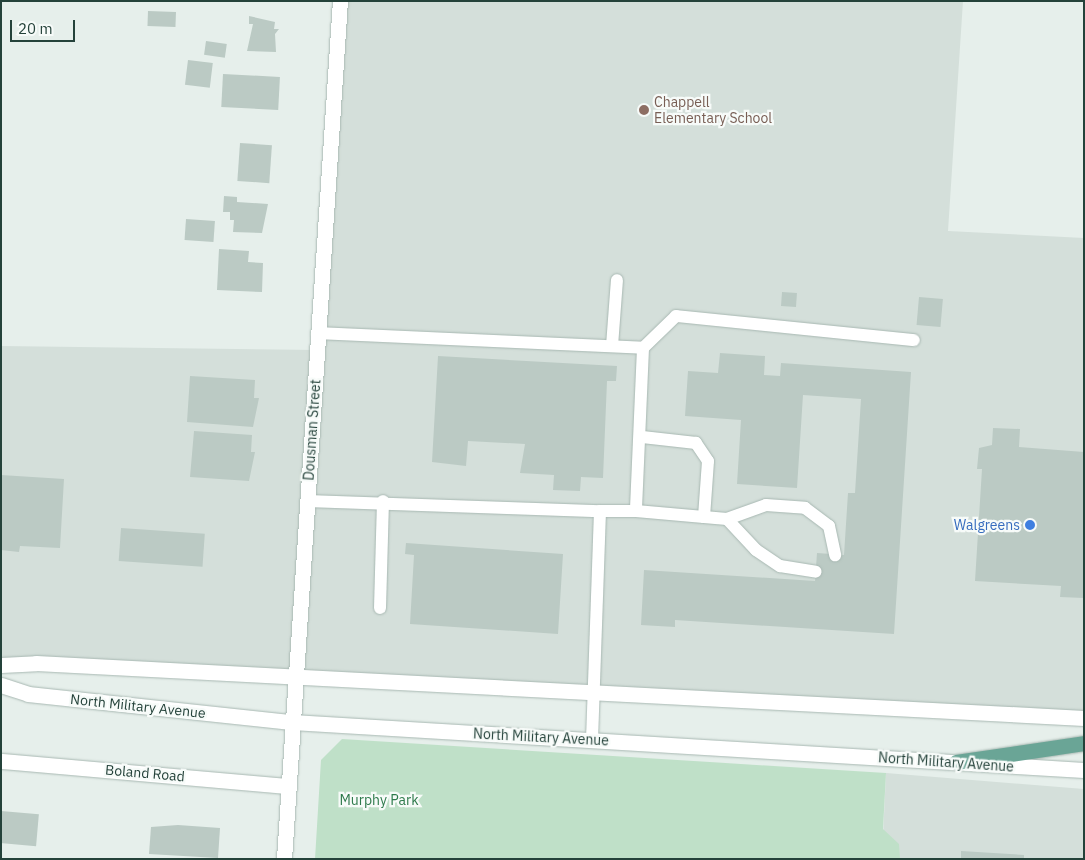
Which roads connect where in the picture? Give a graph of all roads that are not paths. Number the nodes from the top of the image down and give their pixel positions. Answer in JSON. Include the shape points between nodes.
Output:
{"nodes":[{"id":1,"x":340,"y":1,"type":"edge"},
{"id":2,"x":617,"y":280,"type":"dead end"},
{"id":3,"x":317,"y":333,"type":"junction"},
{"id":4,"x":914,"y":340,"type":"dead end"},
{"id":5,"x":612,"y":346,"type":"junction"},
{"id":6,"x":643,"y":348,"type":"junction"},
{"id":7,"x":642,"y":437,"type":"junction"},
{"id":8,"x":307,"y":501,"type":"junction"},
{"id":9,"x":383,"y":501,"type":"junction"},
{"id":10,"x":600,"y":511,"type":"junction"},
{"id":11,"x":636,"y":512,"type":"junction"},
{"id":12,"x":704,"y":517,"type":"junction"},
{"id":13,"x":727,"y":519,"type":"junction"},
{"id":14,"x":835,"y":554,"type":"dead end"},
{"id":15,"x":816,"y":572,"type":"dead end"},
{"id":16,"x":380,"y":608,"type":"dead end"},
{"id":17,"x":1,"y":665,"type":"edge"},
{"id":18,"x":296,"y":677,"type":"junction"},
{"id":19,"x":1,"y":685,"type":"edge"},
{"id":20,"x":595,"y":692,"type":"junction"},
{"id":21,"x":1084,"y":718,"type":"edge"},
{"id":22,"x":292,"y":722,"type":"junction"},
{"id":23,"x":592,"y":740,"type":"junction"},
{"id":24,"x":1084,"y":743,"type":"edge"},
{"id":25,"x":1,"y":761,"type":"edge"},
{"id":26,"x":956,"y":762,"type":"junction"},
{"id":27,"x":1084,"y":770,"type":"edge"},
{"id":28,"x":288,"y":786,"type":"junction"},
{"id":29,"x":284,"y":859,"type":"edge"}],
"edges":[{"from":1,"to":3,"type":"main road","name":"Dousman Street"},
{"from":2,"to":5,"type":"lane"},
{"from":3,"to":5,"type":"lane"},
{"from":3,"to":8,"type":"main road","name":"Dousman Street"},
{"from":4,"to":6,"type":"lane","via":[[676,316]]},
{"from":5,"to":6,"type":"lane"},
{"from":6,"to":7,"type":"lane"},
{"from":7,"to":11,"type":"lane"},
{"from":7,"to":12,"type":"lane","via":[[696,443],[708,461]]},
{"from":8,"to":9,"type":"lane"},
{"from":8,"to":18,"type":"main road","name":"Dousman Street"},
{"from":9,"to":10,"type":"lane"},
{"from":9,"to":16,"type":"lane"},
{"from":10,"to":11,"type":"lane"},
{"from":10,"to":20,"type":"lane"},
{"from":11,"to":12,"type":"lane"},
{"from":12,"to":13,"type":"lane"},
{"from":13,"to":14,"type":"lane","via":[[766,505],[805,508],[829,526]]},
{"from":13,"to":15,"type":"lane","via":[[756,550],[780,566]]},
{"from":17,"to":18,"type":"main road"},
{"from":18,"to":20,"type":"main road"},
{"from":18,"to":22,"type":"main road","name":"Dousman Street"},
{"from":19,"to":22,"type":"main road","name":"North Military Avenue","via":[[28,694]]},
{"from":20,"to":21,"type":"main road"},
{"from":20,"to":23,"type":"lane"},
{"from":22,"to":23,"type":"main road","name":"North Military Avenue"},
{"from":22,"to":28,"type":"main road","name":"Dousman Street"},
{"from":23,"to":26,"type":"main road","name":"North Military Avenue"},
{"from":24,"to":26,"type":"main road"},
{"from":25,"to":28,"type":"main road","name":"Boland Road"},
{"from":26,"to":27,"type":"main road","name":"North Military Avenue"},
{"from":28,"to":29,"type":"main road","name":"Dousman Street"}]}
